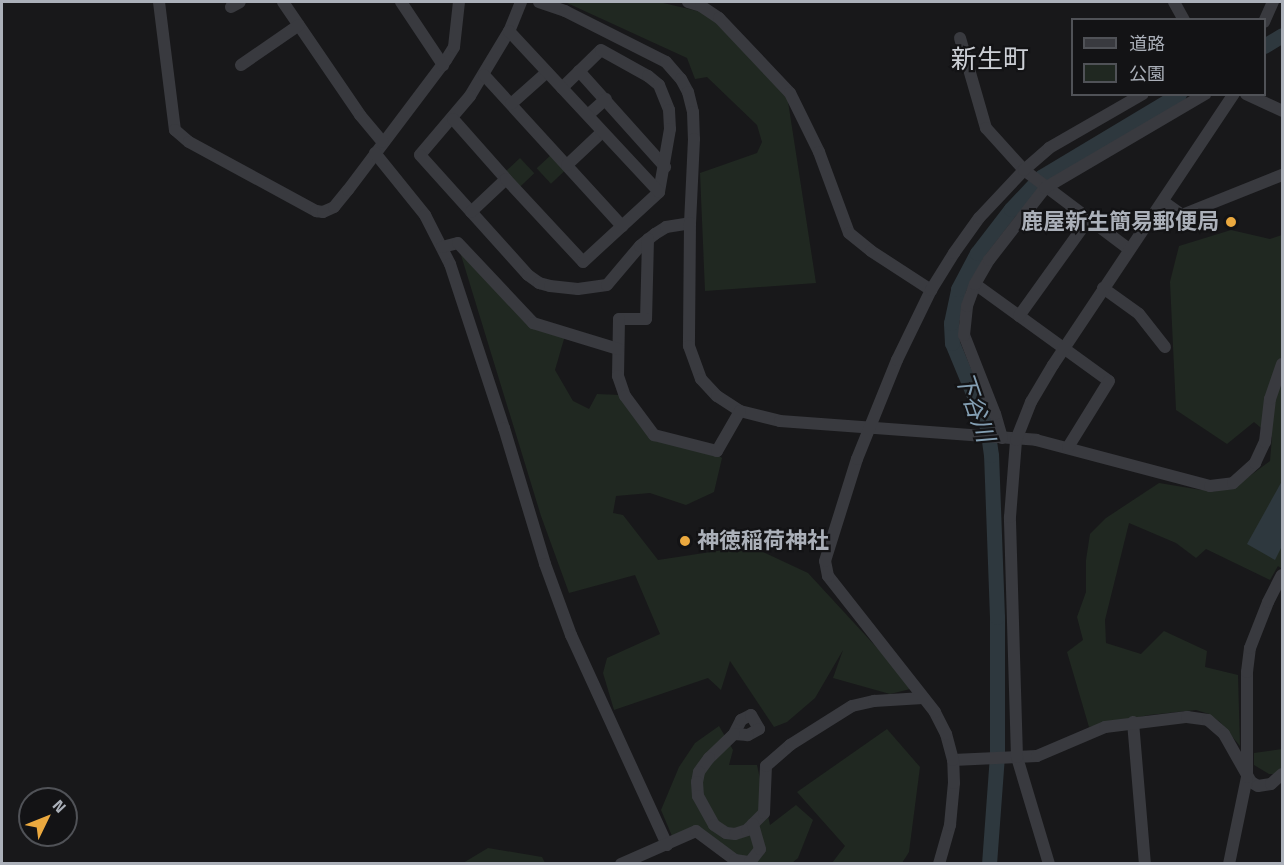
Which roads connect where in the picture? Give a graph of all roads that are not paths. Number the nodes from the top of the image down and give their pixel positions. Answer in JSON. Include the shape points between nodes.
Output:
{"nodes":[{"id":1,"x":159,"y":2,"type":"edge"},
{"id":2,"x":283,"y":2,"type":"edge"},
{"id":3,"x":401,"y":2,"type":"edge"},
{"id":4,"x":459,"y":2,"type":"edge"},
{"id":5,"x":521,"y":2,"type":"edge"},
{"id":6,"x":539,"y":2,"type":"edge"},
{"id":7,"x":688,"y":2,"type":"edge"},
{"id":8,"x":1174,"y":2,"type":"edge"},
{"id":9,"x":1273,"y":2,"type":"edge"},
{"id":10,"x":1183,"y":18,"type":"edge"},
{"id":11,"x":1266,"y":18,"type":"edge"},
{"id":12,"x":299,"y":25,"type":"junction"},
{"id":13,"x":509,"y":31,"type":"junction"},
{"id":14,"x":960,"y":38,"type":"dead end"},
{"id":15,"x":241,"y":65,"type":"dead end"},
{"id":16,"x":443,"y":65,"type":"junction"},
{"id":17,"x":579,"y":71,"type":"junction"},
{"id":18,"x":547,"y":72,"type":"junction"},
{"id":19,"x":484,"y":75,"type":"junction"},
{"id":20,"x":562,"y":88,"type":"junction"},
{"id":21,"x":1140,"y":96,"type":"edge"},
{"id":22,"x":1202,"y":96,"type":"edge"},
{"id":23,"x":1233,"y":96,"type":"edge"},
{"id":24,"x":1249,"y":96,"type":"edge"},
{"id":25,"x":606,"y":99,"type":"junction"},
{"id":26,"x":511,"y":104,"type":"junction"},
{"id":27,"x":1282,"y":111,"type":"edge"},
{"id":28,"x":588,"y":115,"type":"junction"},
{"id":29,"x":453,"y":119,"type":"junction"},
{"id":30,"x":602,"y":132,"type":"junction"},
{"id":31,"x":383,"y":142,"type":"junction"},
{"id":32,"x":375,"y":153,"type":"junction"},
{"id":33,"x":567,"y":165,"type":"junction"},
{"id":34,"x":665,"y":167,"type":"junction"},
{"id":35,"x":1024,"y":170,"type":"junction"},
{"id":36,"x":1282,"y":175,"type":"edge"},
{"id":37,"x":506,"y":179,"type":"junction"},
{"id":38,"x":1045,"y":188,"type":"junction"},
{"id":39,"x":659,"y":192,"type":"junction"},
{"id":40,"x":1164,"y":202,"type":"junction"},
{"id":41,"x":471,"y":212,"type":"junction"},
{"id":42,"x":1088,"y":220,"type":"junction"},
{"id":43,"x":690,"y":223,"type":"junction"},
{"id":44,"x":622,"y":226,"type":"junction"},
{"id":45,"x":648,"y":239,"type":"junction"},
{"id":46,"x":442,"y":247,"type":"junction"},
{"id":47,"x":1129,"y":249,"type":"junction"},
{"id":48,"x":975,"y":284,"type":"junction"},
{"id":49,"x":1103,"y":288,"type":"junction"},
{"id":50,"x":931,"y":290,"type":"junction"},
{"id":51,"x":1019,"y":316,"type":"junction"},
{"id":52,"x":1165,"y":346,"type":"dead end"},
{"id":53,"x":1064,"y":348,"type":"junction"},
{"id":54,"x":618,"y":349,"type":"junction"},
{"id":55,"x":1282,"y":364,"type":"edge"},
{"id":56,"x":740,"y":411,"type":"junction"},
{"id":57,"x":869,"y":428,"type":"junction"},
{"id":58,"x":1000,"y":437,"type":"junction"},
{"id":59,"x":1016,"y":440,"type":"junction"},
{"id":60,"x":1068,"y":447,"type":"junction"},
{"id":61,"x":1282,"y":575,"type":"edge"},
{"id":62,"x":923,"y":698,"type":"junction"},
{"id":63,"x":1133,"y":722,"type":"junction"},
{"id":64,"x":734,"y":734,"type":"dead end"},
{"id":65,"x":1012,"y":757,"type":"junction"},
{"id":66,"x":953,"y":760,"type":"junction"},
{"id":67,"x":1282,"y":774,"type":"edge"},
{"id":68,"x":1247,"y":777,"type":"junction"},
{"id":69,"x":753,"y":824,"type":"junction"},
{"id":70,"x":668,"y":845,"type":"junction"},
{"id":71,"x":621,"y":864,"type":"edge"},
{"id":72,"x":939,"y":864,"type":"edge"},
{"id":73,"x":1049,"y":864,"type":"edge"},
{"id":74,"x":1145,"y":864,"type":"edge"},
{"id":75,"x":1229,"y":864,"type":"edge"}],
"edges":[{"from":1,"to":32,"type":"street","via":[[171,119],[182,138],[316,211],[334,207]]},
{"from":2,"to":12,"type":"street"},
{"from":3,"to":16,"type":"street"},
{"from":4,"to":16,"type":"street","via":[[454,47]]},
{"from":5,"to":13,"type":"street"},
{"from":6,"to":43,"type":"street","via":[[654,54],[681,80],[693,111]]},
{"from":7,"to":50,"type":"street","via":[[719,18],[790,93],[819,152],[849,233]]},
{"from":8,"to":10,"type":"street"},
{"from":9,"to":11,"type":"street"},
{"from":12,"to":15,"type":"street"},
{"from":12,"to":31,"type":"street"},
{"from":13,"to":18,"type":"street"},
{"from":13,"to":19,"type":"street"},
{"from":14,"to":35,"type":"street","via":[[987,128]]},
{"from":16,"to":31,"type":"street"},
{"from":17,"to":20,"type":"street"},
{"from":17,"to":25,"type":"street"},
{"from":17,"to":34,"type":"street","via":[[601,50],[648,76],[658,86],[669,110]]},
{"from":18,"to":20,"type":"street"},
{"from":18,"to":26,"type":"street"},
{"from":19,"to":26,"type":"street"},
{"from":19,"to":29,"type":"street"},
{"from":20,"to":28,"type":"street"},
{"from":21,"to":35,"type":"street","via":[[1049,148]]},
{"from":22,"to":38,"type":"street"},
{"from":23,"to":40,"type":"street"},
{"from":24,"to":27,"type":"street"},
{"from":25,"to":28,"type":"street"},
{"from":25,"to":34,"type":"street"},
{"from":26,"to":33,"type":"street"},
{"from":28,"to":30,"type":"street"},
{"from":29,"to":37,"type":"street"},
{"from":29,"to":41,"type":"street","via":[[420,155]]},
{"from":30,"to":33,"type":"street"},
{"from":30,"to":39,"type":"street"},
{"from":31,"to":32,"type":"street"},
{"from":32,"to":46,"type":"street","via":[[425,215]]},
{"from":33,"to":44,"type":"street"},
{"from":34,"to":39,"type":"street"},
{"from":35,"to":38,"type":"street"},
{"from":35,"to":50,"type":"street","via":[[979,218]]},
{"from":36,"to":40,"type":"street","via":[[1182,215]]},
{"from":37,"to":41,"type":"street"},
{"from":37,"to":44,"type":"street","via":[[583,262]]},
{"from":38,"to":42,"type":"street"},
{"from":38,"to":48,"type":"street"},
{"from":39,"to":44,"type":"street"},
{"from":40,"to":47,"type":"street"},
{"from":41,"to":45,"type":"street","via":[[528,274],[550,286],[578,289],[607,285]]},
{"from":42,"to":47,"type":"street"},
{"from":42,"to":51,"type":"street"},
{"from":43,"to":45,"type":"street","via":[[666,227]]},
{"from":43,"to":56,"type":"street","via":[[689,346],[701,379]]},
{"from":45,"to":54,"type":"street","via":[[646,319],[620,319]]},
{"from":46,"to":54,"type":"street","via":[[458,243],[533,323]]},
{"from":46,"to":70,"type":"street","via":[[571,635]]},
{"from":47,"to":49,"type":"street"},
{"from":48,"to":51,"type":"street"},
{"from":48,"to":58,"type":"street","via":[[964,335]]},
{"from":49,"to":52,"type":"street","via":[[1139,314]]},
{"from":49,"to":53,"type":"street"},
{"from":50,"to":57,"type":"street"},
{"from":51,"to":53,"type":"street"},
{"from":53,"to":59,"type":"street","via":[[1031,402]]},
{"from":53,"to":60,"type":"street","via":[[1109,381]]},
{"from":54,"to":56,"type":"street","via":[[618,376],[625,396],[654,435],[717,451]]},
{"from":55,"to":60,"type":"street","via":[[1270,399],[1265,442],[1255,463],[1233,483],[1196,484]]},
{"from":56,"to":57,"type":"street","via":[[780,420]]},
{"from":57,"to":58,"type":"street"},
{"from":57,"to":62,"type":"street","via":[[825,561],[828,576]]},
{"from":58,"to":59,"type":"street"},
{"from":59,"to":60,"type":"street"},
{"from":59,"to":65,"type":"street","via":[[1010,517]]},
{"from":61,"to":68,"type":"street","via":[[1250,648]]},
{"from":62,"to":66,"type":"street","via":[[935,711]]},
{"from":62,"to":69,"type":"street","via":[[852,706],[790,745],[766,766],[766,808]]},
{"from":63,"to":65,"type":"street","via":[[1105,727],[1037,756]]},
{"from":63,"to":68,"type":"street","via":[[1186,717],[1208,720],[1224,734]]},
{"from":63,"to":74,"type":"street"},
{"from":64,"to":69,"type":"street","via":[[699,772],[698,796],[714,825],[726,832],[735,834]]},
{"from":65,"to":66,"type":"street"},
{"from":65,"to":73,"type":"street"},
{"from":66,"to":72,"type":"street","via":[[950,825]]},
{"from":67,"to":68,"type":"street","via":[[1263,786]]},
{"from":68,"to":75,"type":"street"},
{"from":69,"to":70,"type":"street","via":[[760,849],[750,862],[735,860],[696,831]]},
{"from":70,"to":71,"type":"street"}]}
